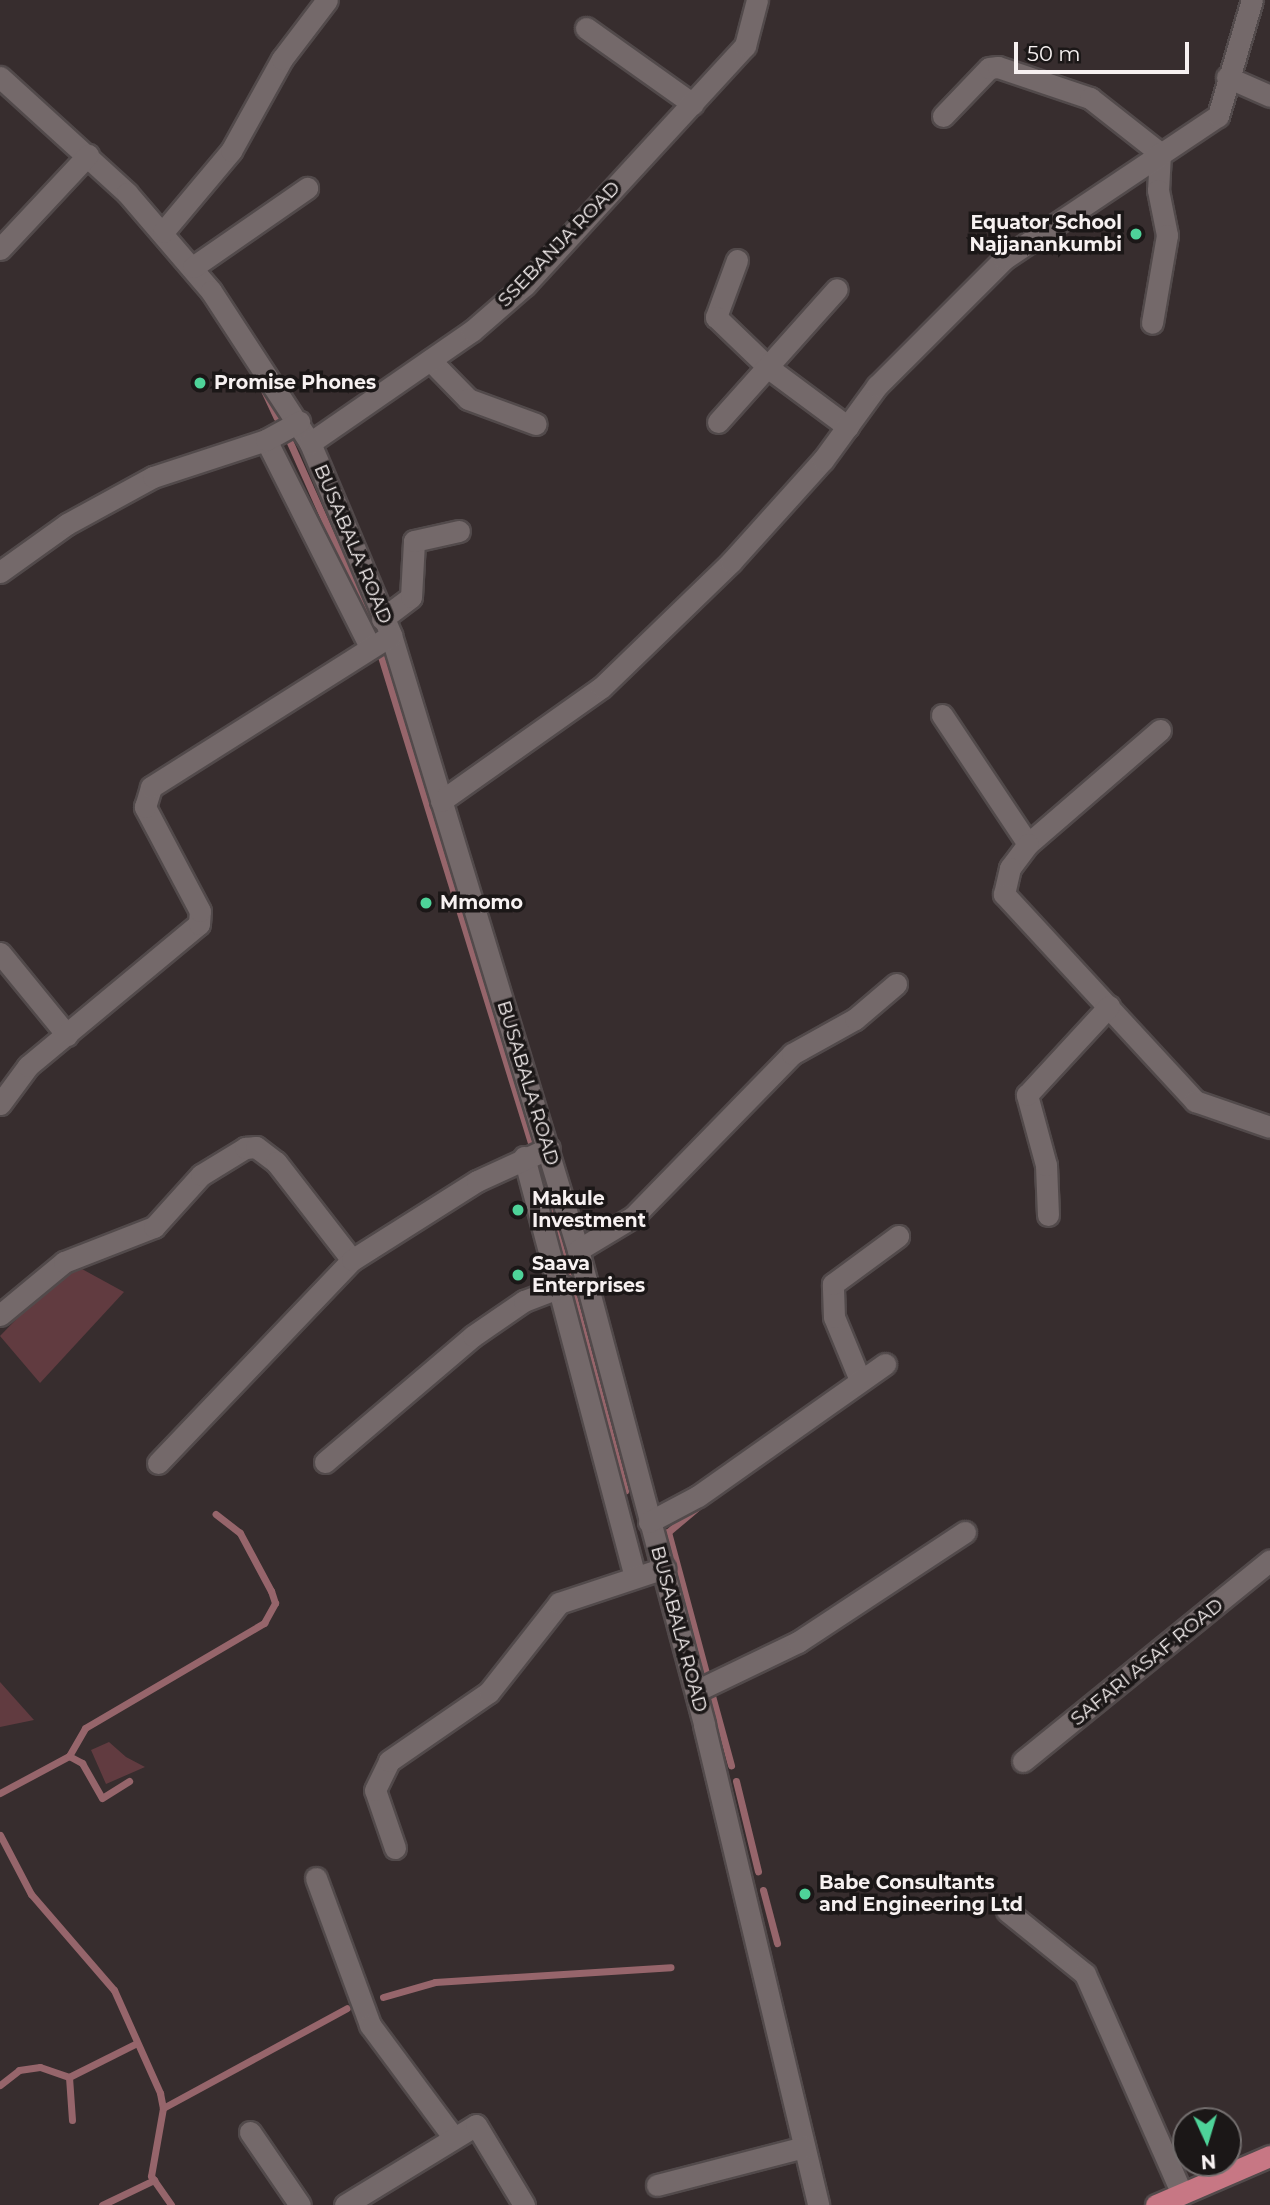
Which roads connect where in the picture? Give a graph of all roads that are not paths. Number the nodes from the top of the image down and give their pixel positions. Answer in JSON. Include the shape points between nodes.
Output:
{"nodes":[{"id":1,"x":327,"y":0,"type":"edge"},
{"id":2,"x":757,"y":0,"type":"edge"},
{"id":3,"x":1252,"y":0,"type":"edge"},
{"id":4,"x":586,"y":28,"type":"dead end"},
{"id":5,"x":0,"y":77,"type":"edge"},
{"id":6,"x":1227,"y":77,"type":"junction"},
{"id":7,"x":1270,"y":96,"type":"edge"},
{"id":8,"x":693,"y":104,"type":"junction"},
{"id":9,"x":943,"y":116,"type":"dead end"},
{"id":10,"x":1160,"y":153,"type":"junction"},
{"id":11,"x":88,"y":155,"type":"junction"},
{"id":12,"x":307,"y":188,"type":"dead end"},
{"id":13,"x":163,"y":232,"type":"junction"},
{"id":14,"x":0,"y":249,"type":"edge"},
{"id":15,"x":737,"y":260,"type":"dead end"},
{"id":16,"x":193,"y":268,"type":"junction"},
{"id":17,"x":837,"y":289,"type":"dead end"},
{"id":18,"x":1152,"y":323,"type":"dead end"},
{"id":19,"x":430,"y":360,"type":"junction"},
{"id":20,"x":770,"y":369,"type":"junction"},
{"id":21,"x":299,"y":422,"type":"junction"},
{"id":22,"x":718,"y":422,"type":"dead end"},
{"id":23,"x":536,"y":424,"type":"dead end"},
{"id":24,"x":848,"y":427,"type":"junction"},
{"id":25,"x":265,"y":440,"type":"junction"},
{"id":26,"x":310,"y":443,"type":"junction"},
{"id":27,"x":460,"y":531,"type":"dead end"},
{"id":28,"x":0,"y":572,"type":"edge"},
{"id":29,"x":387,"y":627,"type":"junction"},
{"id":30,"x":369,"y":645,"type":"junction"},
{"id":31,"x":942,"y":715,"type":"dead end"},
{"id":32,"x":1160,"y":730,"type":"dead end"},
{"id":33,"x":441,"y":801,"type":"junction"},
{"id":34,"x":1028,"y":844,"type":"junction"},
{"id":35,"x":0,"y":953,"type":"edge"},
{"id":36,"x":896,"y":984,"type":"dead end"},
{"id":37,"x":1109,"y":1006,"type":"junction"},
{"id":38,"x":67,"y":1035,"type":"junction"},
{"id":39,"x":0,"y":1104,"type":"edge"},
{"id":40,"x":1270,"y":1127,"type":"edge"},
{"id":41,"x":549,"y":1148,"type":"junction"},
{"id":42,"x":524,"y":1157,"type":"junction"},
{"id":43,"x":1048,"y":1215,"type":"dead end"},
{"id":44,"x":898,"y":1237,"type":"dead end"},
{"id":45,"x":578,"y":1250,"type":"junction"},
{"id":46,"x":352,"y":1259,"type":"junction"},
{"id":47,"x":563,"y":1286,"type":"junction"},
{"id":48,"x":0,"y":1315,"type":"edge"},
{"id":49,"x":885,"y":1364,"type":"dead end"},
{"id":50,"x":860,"y":1380,"type":"junction"},
{"id":51,"x":325,"y":1462,"type":"dead end"},
{"id":52,"x":158,"y":1463,"type":"dead end"},
{"id":53,"x":649,"y":1522,"type":"junction"},
{"id":54,"x":965,"y":1532,"type":"dead end"},
{"id":55,"x":1270,"y":1560,"type":"edge"},
{"id":56,"x":664,"y":1568,"type":"junction"},
{"id":57,"x":635,"y":1577,"type":"junction"},
{"id":58,"x":696,"y":1691,"type":"junction"},
{"id":59,"x":1023,"y":1761,"type":"dead end"},
{"id":60,"x":395,"y":1848,"type":"dead end"},
{"id":61,"x":316,"y":1878,"type":"dead end"},
{"id":62,"x":1007,"y":1911,"type":"dead end"},
{"id":63,"x":250,"y":2132,"type":"dead end"},
{"id":64,"x":451,"y":2134,"type":"junction"},
{"id":65,"x":804,"y":2147,"type":"junction"},
{"id":66,"x":1270,"y":2156,"type":"edge"},
{"id":67,"x":656,"y":2185,"type":"dead end"},
{"id":68,"x":1182,"y":2194,"type":"junction"},
{"id":69,"x":300,"y":2205,"type":"edge"},
{"id":70,"x":345,"y":2205,"type":"edge"},
{"id":71,"x":524,"y":2205,"type":"edge"},
{"id":72,"x":818,"y":2205,"type":"edge"},
{"id":73,"x":1156,"y":2205,"type":"edge"}],
"edges":[{"from":1,"to":13,"type":"street","via":[[282,60],[231,151]]},
{"from":2,"to":8,"type":"street","name":"SSEBANJA ROAD","via":[[746,46]]},
{"from":3,"to":6,"type":"street"},
{"from":4,"to":8,"type":"street"},
{"from":5,"to":11,"type":"street","name":"BUSABALA ROAD"},
{"from":6,"to":7,"type":"street"},
{"from":6,"to":10,"type":"street","via":[[1218,116]]},
{"from":8,"to":19,"type":"street","name":"SSEBANJA ROAD","via":[[525,285]]},
{"from":9,"to":10,"type":"street","via":[[989,68],[998,67],[1090,98]]},
{"from":10,"to":18,"type":"street","via":[[1158,190],[1167,235]]},
{"from":10,"to":24,"type":"street","via":[[1004,259],[877,386]]},
{"from":11,"to":13,"type":"street","name":"BUSABALA ROAD"},
{"from":11,"to":14,"type":"street"},
{"from":12,"to":16,"type":"street"},
{"from":13,"to":16,"type":"street","name":"BUSABALA ROAD"},
{"from":15,"to":20,"type":"street","via":[[716,317]]},
{"from":16,"to":21,"type":"street","name":"BUSABALA ROAD"},
{"from":17,"to":20,"type":"street"},
{"from":19,"to":23,"type":"street","via":[[468,399]]},
{"from":19,"to":26,"type":"street","name":"SSEBANJA ROAD"},
{"from":20,"to":22,"type":"street"},
{"from":20,"to":24,"type":"street"},
{"from":21,"to":25,"type":"street"},
{"from":21,"to":26,"type":"street","name":"BUSABALA ROAD"},
{"from":24,"to":33,"type":"street","via":[[731,562],[602,687]]},
{"from":25,"to":28,"type":"street","via":[[153,477],[67,524]]},
{"from":25,"to":30,"type":"street"},
{"from":26,"to":29,"type":"street","name":"BUSABALA ROAD"},
{"from":27,"to":29,"type":"street","via":[[414,541],[411,597]]},
{"from":29,"to":30,"type":"street"},
{"from":29,"to":33,"type":"street","name":"BUSABALA ROAD"},
{"from":30,"to":38,"type":"street","via":[[151,786],[145,807],[200,911],[199,924]]},
{"from":31,"to":34,"type":"street"},
{"from":32,"to":34,"type":"street"},
{"from":33,"to":41,"type":"street","name":"BUSABALA ROAD"},
{"from":34,"to":37,"type":"street","via":[[1003,885],[1007,902]]},
{"from":35,"to":38,"type":"street"},
{"from":36,"to":45,"type":"street","via":[[855,1019],[792,1054],[633,1217]]},
{"from":37,"to":40,"type":"street","via":[[1195,1101]]},
{"from":37,"to":43,"type":"street","via":[[1027,1095],[1046,1165]]},
{"from":38,"to":39,"type":"street","via":[[28,1066]]},
{"from":41,"to":42,"type":"street"},
{"from":41,"to":45,"type":"street","name":"BUSABALA ROAD"},
{"from":42,"to":46,"type":"street","via":[[422,1213]]},
{"from":42,"to":47,"type":"street"},
{"from":44,"to":50,"type":"street","via":[[833,1283],[834,1317]]},
{"from":45,"to":53,"type":"street","name":"BUSABALA ROAD"},
{"from":46,"to":48,"type":"street","via":[[276,1163],[256,1147],[245,1148],[201,1175],[154,1227],[64,1262]]},
{"from":46,"to":52,"type":"street"},
{"from":47,"to":51,"type":"street","via":[[524,1301],[473,1336]]},
{"from":47,"to":57,"type":"street","via":[[586,1401]]},
{"from":49,"to":50,"type":"street"},
{"from":50,"to":53,"type":"street","via":[[698,1496]]},
{"from":53,"to":56,"type":"street","name":"BUSABALA ROAD"},
{"from":54,"to":58,"type":"street","via":[[798,1642]]},
{"from":55,"to":59,"type":"street","name":"SAFARI ASAF ROAD"},
{"from":56,"to":57,"type":"street"},
{"from":56,"to":58,"type":"street","name":"BUSABALA ROAD"},
{"from":57,"to":60,"type":"street","via":[[559,1603],[489,1692],[389,1761],[375,1790]]},
{"from":58,"to":65,"type":"street","name":"BUSABALA ROAD"},
{"from":61,"to":64,"type":"street","via":[[370,2025]]},
{"from":62,"to":68,"type":"street","via":[[1085,1974]]},
{"from":63,"to":69,"type":"street"},
{"from":64,"to":70,"type":"street"},
{"from":64,"to":71,"type":"street","via":[[478,2127]]},
{"from":65,"to":67,"type":"street"},
{"from":65,"to":72,"type":"street","name":"BUSABALA ROAD"},
{"from":66,"to":68,"type":"main road"},
{"from":68,"to":73,"type":"main road"}]}
